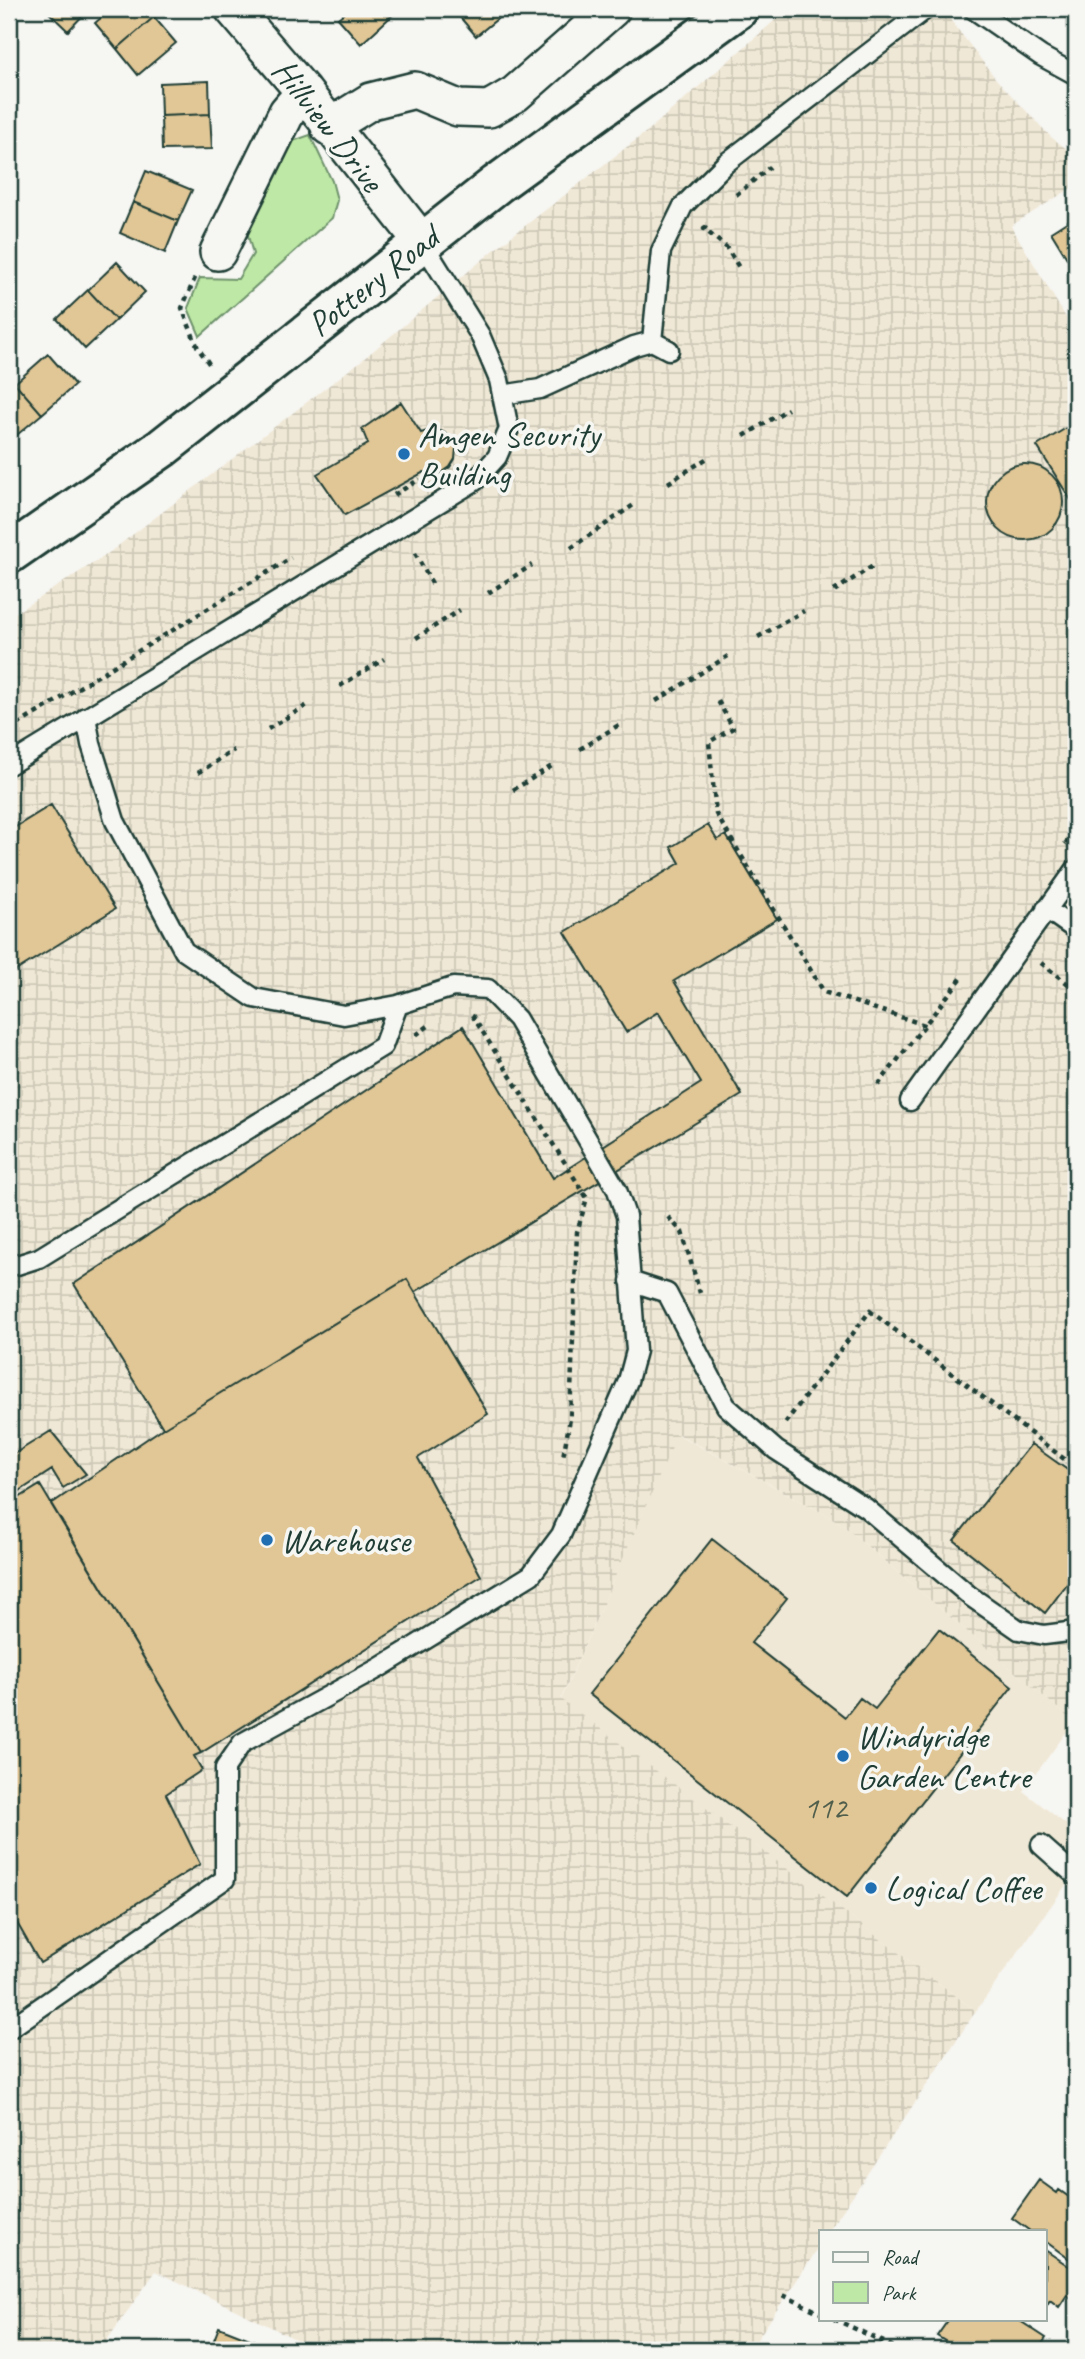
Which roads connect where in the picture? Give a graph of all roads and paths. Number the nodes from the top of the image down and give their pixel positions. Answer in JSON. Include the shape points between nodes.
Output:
{"nodes":[{"id":1,"x":233,"y":9,"type":"edge"},
{"id":2,"x":612,"y":9,"type":"edge"},
{"id":3,"x":738,"y":9,"type":"edge"},
{"id":4,"x":926,"y":9,"type":"edge"},
{"id":5,"x":973,"y":9,"type":"edge"},
{"id":6,"x":1076,"y":75,"type":"edge"},
{"id":7,"x":304,"y":92,"type":"junction"},
{"id":8,"x":329,"y":127,"type":"junction"},
{"id":9,"x":704,"y":229,"type":"dead end"},
{"id":10,"x":422,"y":242,"type":"junction"},
{"id":11,"x":218,"y":252,"type":"joint"},
{"id":12,"x":740,"y":269,"type":"dead end"},
{"id":13,"x":652,"y":341,"type":"junction"},
{"id":14,"x":669,"y":350,"type":"dead end"},
{"id":15,"x":231,"y":394,"type":"junction"},
{"id":16,"x":502,"y":395,"type":"junction"},
{"id":17,"x":788,"y":409,"type":"dead end"},
{"id":18,"x":744,"y":436,"type":"dead end"},
{"id":19,"x":709,"y":457,"type":"dead end"},
{"id":20,"x":420,"y":479,"type":"dead end"},
{"id":21,"x":668,"y":483,"type":"dead end"},
{"id":22,"x":385,"y":501,"type":"dead end"},
{"id":23,"x":635,"y":504,"type":"dead end"},
{"id":24,"x":571,"y":548,"type":"dead end"},
{"id":25,"x":303,"y":551,"type":"dead end"},
{"id":26,"x":415,"y":553,"type":"dead end"},
{"id":27,"x":9,"y":554,"type":"edge"},
{"id":28,"x":532,"y":565,"type":"dead end"},
{"id":29,"x":873,"y":566,"type":"dead end"},
{"id":30,"x":434,"y":587,"type":"dead end"},
{"id":31,"x":834,"y":591,"type":"dead end"},
{"id":32,"x":488,"y":593,"type":"dead end"},
{"id":33,"x":460,"y":610,"type":"dead end"},
{"id":34,"x":804,"y":611,"type":"dead end"},
{"id":35,"x":758,"y":637,"type":"dead end"},
{"id":36,"x":416,"y":638,"type":"dead end"},
{"id":37,"x":728,"y":656,"type":"dead end"},
{"id":38,"x":384,"y":659,"type":"dead end"},
{"id":39,"x":340,"y":686,"type":"dead end"},
{"id":40,"x":656,"y":701,"type":"dead end"},
{"id":41,"x":718,"y":701,"type":"dead end"},
{"id":42,"x":309,"y":704,"type":"dead end"},
{"id":43,"x":86,"y":717,"type":"junction"},
{"id":44,"x":622,"y":723,"type":"dead end"},
{"id":45,"x":268,"y":729,"type":"dead end"},
{"id":46,"x":9,"y":730,"type":"edge"},
{"id":47,"x":580,"y":749,"type":"dead end"},
{"id":48,"x":234,"y":750,"type":"dead end"},
{"id":49,"x":9,"y":765,"type":"edge"},
{"id":50,"x":552,"y":766,"type":"dead end"},
{"id":51,"x":198,"y":773,"type":"dead end"},
{"id":52,"x":513,"y":790,"type":"dead end"},
{"id":53,"x":1076,"y":869,"type":"edge"},
{"id":54,"x":1046,"y":909,"type":"junction"},
{"id":55,"x":1076,"y":930,"type":"edge"},
{"id":56,"x":1036,"y":959,"type":"dead end"},
{"id":57,"x":1076,"y":990,"type":"edge"},
{"id":58,"x":398,"y":1005,"type":"junction"},
{"id":59,"x":468,"y":1008,"type":"dead end"},
{"id":60,"x":443,"y":1019,"type":"dead end"},
{"id":61,"x":925,"y":1025,"type":"dead end"},
{"id":62,"x":409,"y":1040,"type":"dead end"},
{"id":63,"x":910,"y":1101,"type":"dead end"},
{"id":64,"x":668,"y":1217,"type":"dead end"},
{"id":65,"x":9,"y":1261,"type":"edge"},
{"id":66,"x":631,"y":1281,"type":"junction"},
{"id":67,"x":702,"y":1300,"type":"dead end"},
{"id":68,"x":774,"y":1417,"type":"dead end"},
{"id":69,"x":561,"y":1468,"type":"dead end"},
{"id":70,"x":1076,"y":1468,"type":"edge"},
{"id":71,"x":1076,"y":1631,"type":"edge"},
{"id":72,"x":1041,"y":1845,"type":"dead end"},
{"id":73,"x":1076,"y":1876,"type":"edge"},
{"id":74,"x":9,"y":2029,"type":"edge"},
{"id":75,"x":783,"y":2295,"type":"dead end"},
{"id":76,"x":819,"y":2311,"type":"edge"},
{"id":77,"x":836,"y":2320,"type":"edge"},
{"id":78,"x":901,"y":2350,"type":"edge"}],
"edges":[{"from":1,"to":7,"type":"street","name":"Hillview Drive"},
{"from":2,"to":8,"type":"street","via":[[515,94],[489,109],[458,108],[415,90],[371,101]]},
{"from":3,"to":10,"type":"street","name":"Pottery Road"},
{"from":4,"to":13,"type":"lane","via":[[726,163],[683,206],[661,251]]},
{"from":5,"to":6,"type":"lane"},
{"from":7,"to":8,"type":"street","name":"Hillview Drive"},
{"from":7,"to":11,"type":"street","via":[[287,112]]},
{"from":8,"to":10,"type":"street","name":"Hillview Drive"},
{"from":9,"to":12,"type":"path","via":[[726,247]]},
{"from":10,"to":15,"type":"street","name":"Pottery Road"},
{"from":10,"to":16,"type":"lane","via":[[480,335]]},
{"from":11,"to":15,"type":"path","via":[[196,275],[183,308],[198,348]]},
{"from":13,"to":14,"type":"lane"},
{"from":13,"to":16,"type":"lane","via":[[540,389]]},
{"from":15,"to":27,"type":"street","name":"Pottery Road"},
{"from":16,"to":43,"type":"lane","via":[[509,429],[497,457],[475,481]]},
{"from":17,"to":18,"type":"path"},
{"from":19,"to":21,"type":"path"},
{"from":20,"to":22,"type":"path"},
{"from":23,"to":24,"type":"path"},
{"from":25,"to":46,"type":"path"},
{"from":26,"to":30,"type":"path"},
{"from":28,"to":32,"type":"path"},
{"from":29,"to":31,"type":"path"},
{"from":33,"to":36,"type":"path"},
{"from":34,"to":35,"type":"path"},
{"from":37,"to":40,"type":"path"},
{"from":38,"to":39,"type":"path"},
{"from":41,"to":61,"type":"path","via":[[733,727],[709,742],[716,814],[824,992]]},
{"from":42,"to":45,"type":"path"},
{"from":43,"to":49,"type":"lane"},
{"from":43,"to":58,"type":"lane","via":[[115,821],[184,951],[254,998],[344,1015]]},
{"from":44,"to":47,"type":"path"},
{"from":48,"to":51,"type":"path"},
{"from":50,"to":52,"type":"path"},
{"from":53,"to":54,"type":"lane"},
{"from":54,"to":55,"type":"lane"},
{"from":54,"to":63,"type":"lane"},
{"from":56,"to":57,"type":"path"},
{"from":58,"to":65,"type":"lane","via":[[383,1046],[38,1258],[17,1265]]},
{"from":58,"to":66,"type":"lane","via":[[453,987],[488,989],[517,1019],[617,1190],[626,1216]]},
{"from":59,"to":69,"type":"path","via":[[587,1198],[577,1232],[570,1419]]},
{"from":60,"to":62,"type":"path"},
{"from":64,"to":67,"type":"path","via":[[682,1232]]},
{"from":66,"to":71,"type":"lane","via":[[667,1293],[726,1406],[776,1450],[866,1508],[970,1596],[1018,1630],[1044,1635]]},
{"from":66,"to":74,"type":"lane","via":[[636,1351],[628,1381],[561,1535],[531,1575],[379,1668],[242,1743],[225,1768],[226,1879]]},
{"from":68,"to":70,"type":"path","via":[[783,1424],[870,1311]]},
{"from":72,"to":73,"type":"lane"},
{"from":75,"to":76,"type":"path"},
{"from":77,"to":78,"type":"path"}]}
